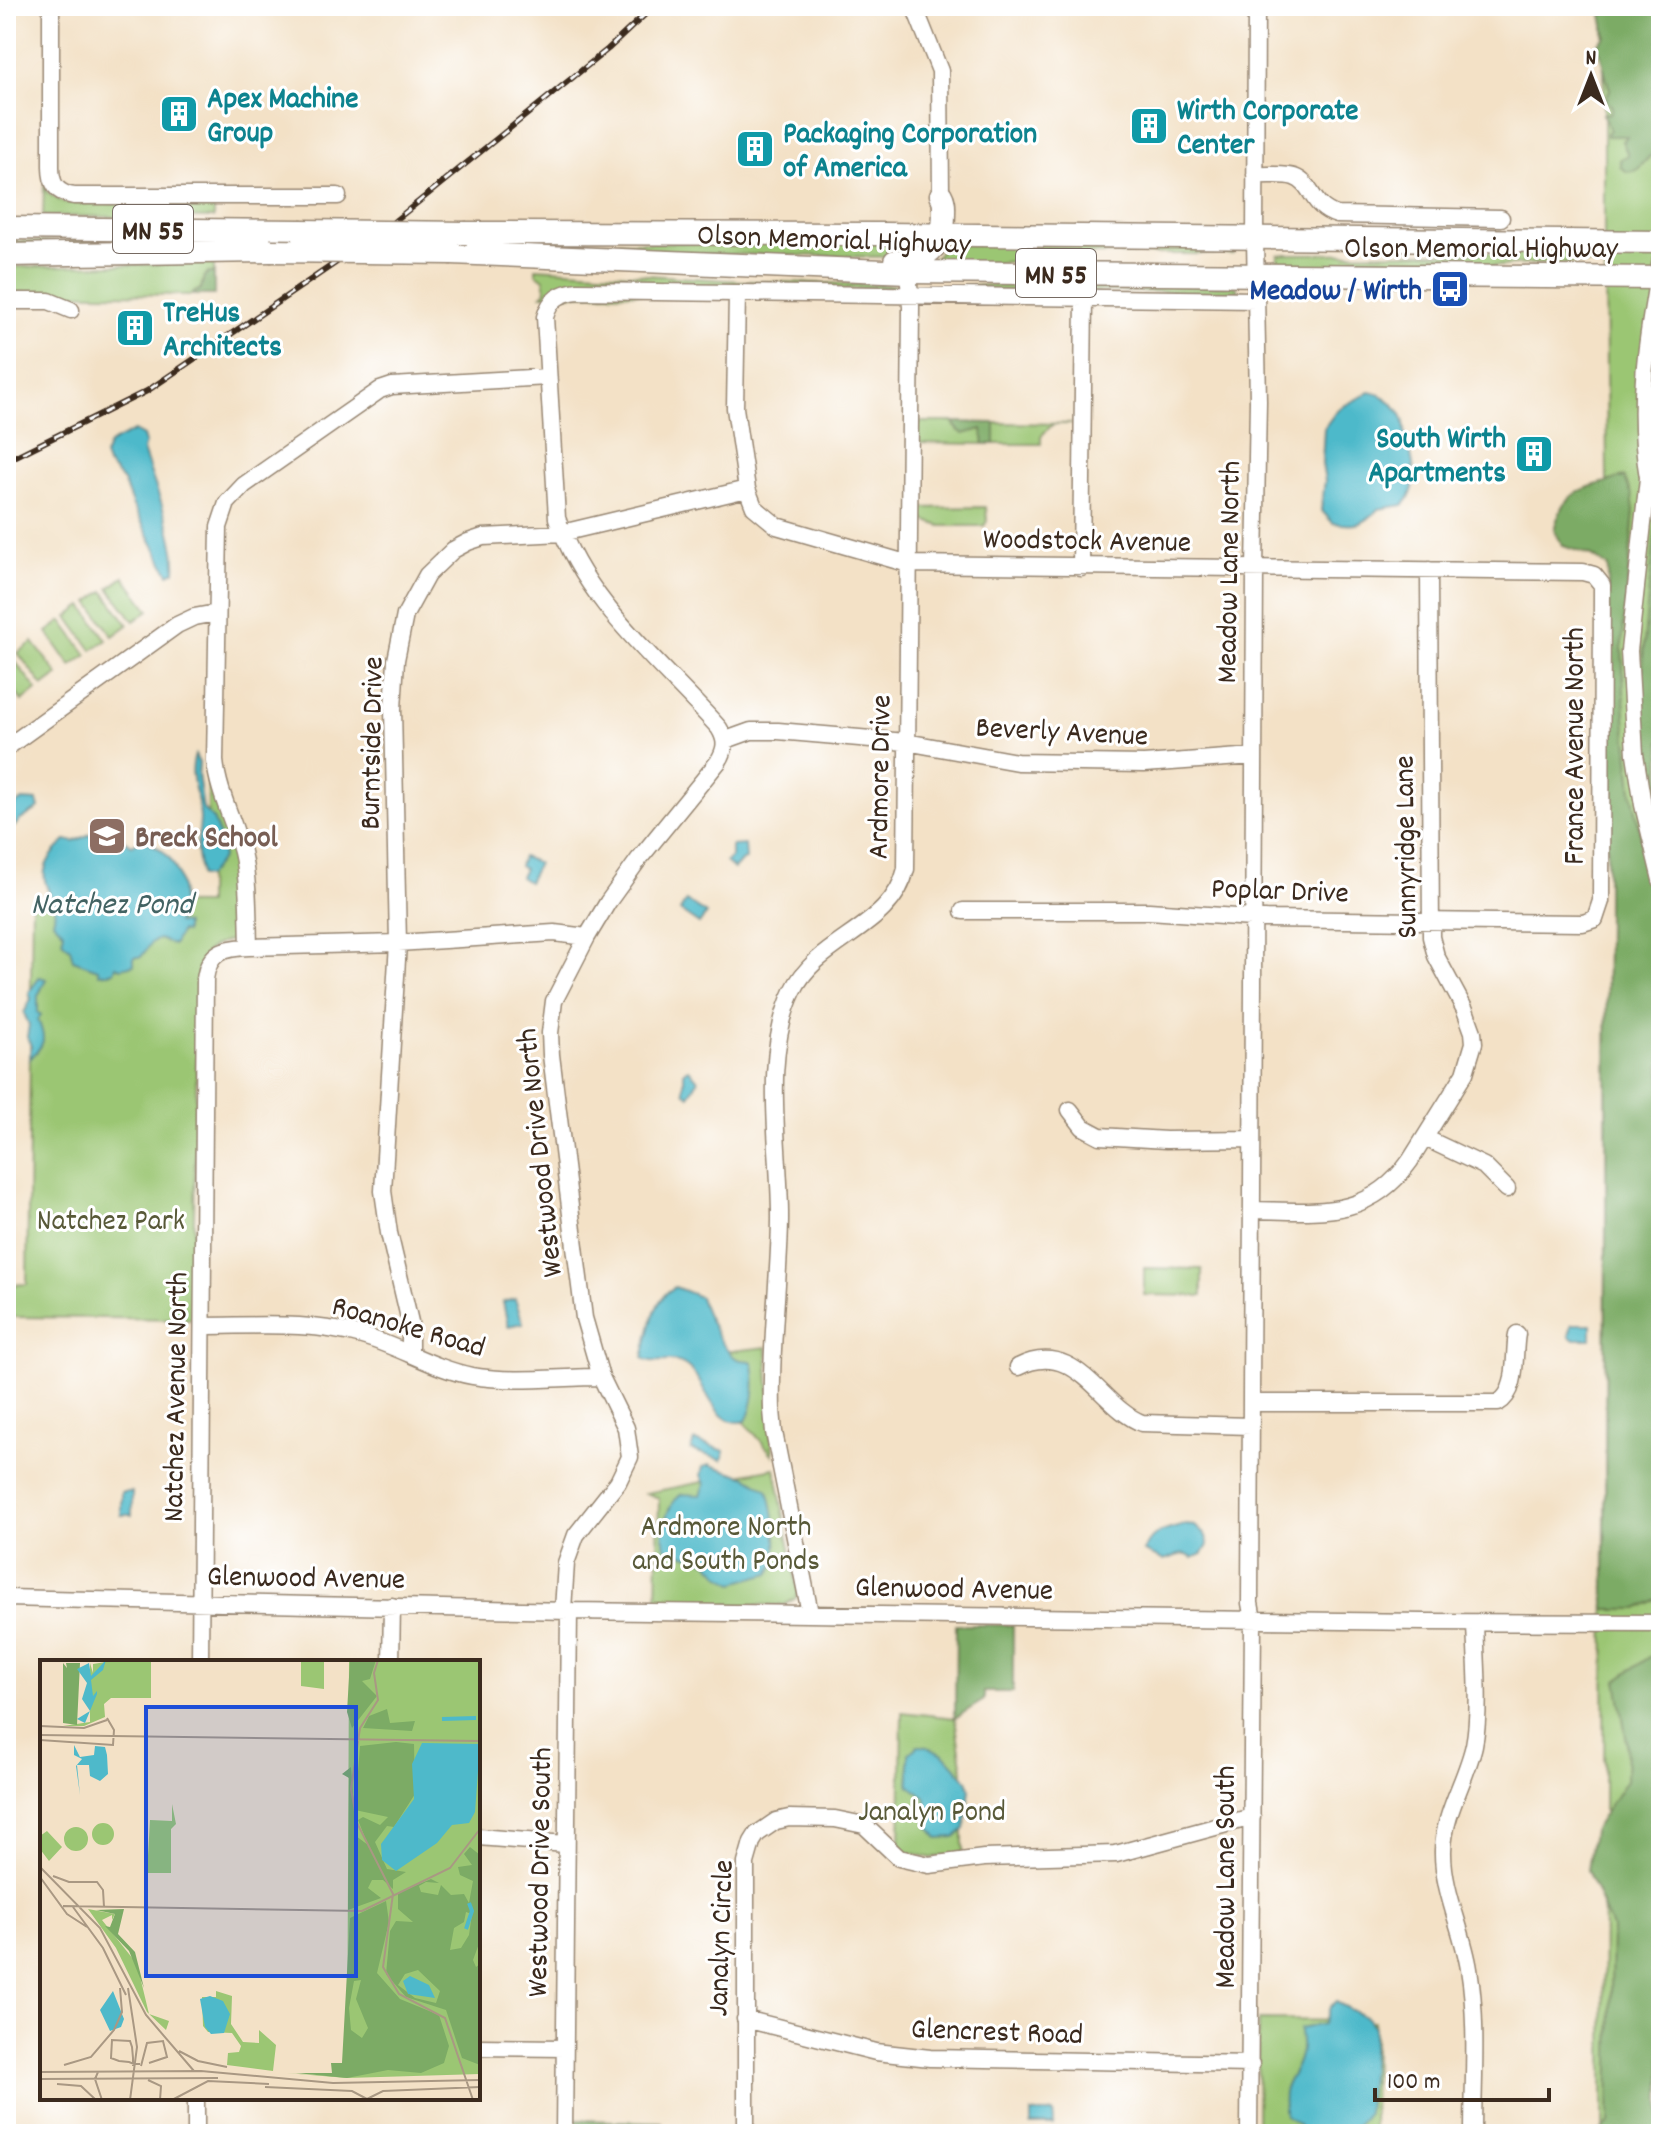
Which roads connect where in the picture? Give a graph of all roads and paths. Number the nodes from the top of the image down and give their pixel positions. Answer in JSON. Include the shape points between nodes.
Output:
{"nodes":[{"id":1,"x":51,"y":6,"type":"edge"},
{"id":2,"x":914,"y":6,"type":"edge"},
{"id":3,"x":1256,"y":6,"type":"edge"},
{"id":4,"x":1255,"y":175,"type":"junction"},
{"id":5,"x":941,"y":195,"type":"joint"},
{"id":6,"x":338,"y":196,"type":"dead end"},
{"id":7,"x":1501,"y":218,"type":"dead end"},
{"id":8,"x":6,"y":228,"type":"edge"},
{"id":9,"x":942,"y":234,"type":"junction"},
{"id":10,"x":1255,"y":239,"type":"junction"},
{"id":11,"x":1661,"y":242,"type":"edge"},
{"id":12,"x":6,"y":255,"type":"edge"},
{"id":13,"x":690,"y":264,"type":"junction"},
{"id":14,"x":908,"y":272,"type":"junction"},
{"id":15,"x":1660,"y":272,"type":"edge"},
{"id":16,"x":1256,"y":276,"type":"junction"},
{"id":17,"x":737,"y":294,"type":"junction"},
{"id":18,"x":910,"y":296,"type":"junction"},
{"id":19,"x":1084,"y":298,"type":"junction"},
{"id":20,"x":1256,"y":300,"type":"junction"},
{"id":21,"x":6,"y":301,"type":"edge"},
{"id":22,"x":71,"y":310,"type":"dead end"},
{"id":23,"x":548,"y":377,"type":"junction"},
{"id":24,"x":1661,"y":426,"type":"edge"},
{"id":25,"x":1648,"y":478,"type":"junction"},
{"id":26,"x":747,"y":489,"type":"junction"},
{"id":27,"x":562,"y":533,"type":"junction"},
{"id":28,"x":909,"y":564,"type":"junction"},
{"id":29,"x":1081,"y":568,"type":"junction"},
{"id":30,"x":1255,"y":569,"type":"junction"},
{"id":31,"x":1429,"y":570,"type":"junction"},
{"id":32,"x":1594,"y":575,"type":"joint"},
{"id":33,"x":216,"y":613,"type":"junction"},
{"id":34,"x":726,"y":740,"type":"junction"},
{"id":35,"x":906,"y":742,"type":"junction"},
{"id":36,"x":6,"y":748,"type":"edge"},
{"id":37,"x":1254,"y":756,"type":"junction"},
{"id":38,"x":1661,"y":880,"type":"edge"},
{"id":39,"x":963,"y":911,"type":"dead end"},
{"id":40,"x":1253,"y":918,"type":"junction"},
{"id":41,"x":1595,"y":919,"type":"joint"},
{"id":42,"x":1430,"y":921,"type":"junction"},
{"id":43,"x":587,"y":937,"type":"junction"},
{"id":44,"x":398,"y":943,"type":"junction"},
{"id":45,"x":249,"y":947,"type":"junction"},
{"id":46,"x":1070,"y":1110,"type":"dead end"},
{"id":47,"x":1425,"y":1138,"type":"junction"},
{"id":48,"x":1252,"y":1139,"type":"junction"},
{"id":49,"x":1507,"y":1189,"type":"dead end"},
{"id":50,"x":1252,"y":1210,"type":"junction"},
{"id":51,"x":203,"y":1326,"type":"junction"},
{"id":52,"x":1517,"y":1334,"type":"dead end"},
{"id":53,"x":410,"y":1353,"type":"junction"},
{"id":54,"x":1018,"y":1367,"type":"dead end"},
{"id":55,"x":601,"y":1377,"type":"junction"},
{"id":56,"x":1251,"y":1403,"type":"junction"},
{"id":57,"x":1251,"y":1426,"type":"junction"},
{"id":58,"x":6,"y":1598,"type":"edge"},
{"id":59,"x":201,"y":1601,"type":"junction"},
{"id":60,"x":392,"y":1606,"type":"junction"},
{"id":61,"x":566,"y":1610,"type":"junction"},
{"id":62,"x":810,"y":1613,"type":"junction"},
{"id":63,"x":1253,"y":1620,"type":"junction"},
{"id":64,"x":1475,"y":1623,"type":"junction"},
{"id":65,"x":1661,"y":1623,"type":"edge"},
{"id":66,"x":200,"y":1660,"type":"edge"},
{"id":67,"x":391,"y":1660,"type":"edge"},
{"id":68,"x":1252,"y":1817,"type":"junction"},
{"id":69,"x":480,"y":1837,"type":"edge"},
{"id":70,"x":566,"y":1844,"type":"junction"},
{"id":71,"x":745,"y":2019,"type":"junction"},
{"id":72,"x":480,"y":2047,"type":"edge"},
{"id":73,"x":564,"y":2048,"type":"junction"},
{"id":74,"x":1251,"y":2064,"type":"junction"},
{"id":75,"x":196,"y":2100,"type":"edge"},
{"id":76,"x":196,"y":2134,"type":"edge"},
{"id":77,"x":564,"y":2134,"type":"edge"},
{"id":78,"x":746,"y":2134,"type":"edge"},
{"id":79,"x":1249,"y":2134,"type":"edge"},
{"id":80,"x":1473,"y":2134,"type":"edge"}],
"edges":[{"from":1,"to":6,"type":"street","via":[[51,166],[56,189],[74,196]]},
{"from":2,"to":5,"type":"street","via":[[940,71]]},
{"from":3,"to":4,"type":"street","name":"Meadow Lane North"},
{"from":4,"to":7,"type":"street","via":[[1295,178],[1317,204],[1337,215]]},
{"from":4,"to":10,"type":"street","name":"Meadow Lane North"},
{"from":5,"to":9,"type":"main road"},
{"from":8,"to":9,"type":"main road","name":"Olson Memorial Highway","number":"MN 55","bridge":true},
{"from":9,"to":10,"type":"main road","name":"Olson Memorial Highway","number":"MN 55"},
{"from":9,"to":13,"type":"main road","via":[[933,251],[910,261],[756,258]]},
{"from":10,"to":11,"type":"main road","name":"Olson Memorial Highway","number":"MN 55"},
{"from":10,"to":16,"type":"street","name":"Meadow Lane North"},
{"from":12,"to":13,"type":"main road","name":"Olson Memorial Highway","number":"MN 55","bridge":true,"via":[[452,253]]},
{"from":13,"to":14,"type":"main road","name":"Olson Memorial Highway","number":"MN 55"},
{"from":14,"to":16,"type":"main road","name":"Olson Memorial Highway","number":"MN 55"},
{"from":14,"to":18,"type":"street","name":"Ardmore Drive"},
{"from":15,"to":16,"type":"main road","name":"Olson Memorial Highway","number":"MN 55"},
{"from":15,"to":25,"type":"street","via":[[1644,362]]},
{"from":16,"to":20,"type":"street","name":"Meadow Lane North"},
{"from":17,"to":18,"type":"street"},
{"from":17,"to":23,"type":"street","via":[[564,292],[555,297],[545,317]]},
{"from":17,"to":26,"type":"street","via":[[735,408]]},
{"from":18,"to":19,"type":"street"},
{"from":18,"to":28,"type":"street","name":"Ardmore Drive"},
{"from":19,"to":20,"type":"street"},
{"from":19,"to":29,"type":"street"},
{"from":20,"to":30,"type":"street","name":"Meadow Lane North"},
{"from":21,"to":22,"type":"street","via":[[49,301]]},
{"from":23,"to":27,"type":"street"},
{"from":23,"to":33,"type":"street","via":[[380,390],[244,485],[224,510],[219,527]]},
{"from":24,"to":25,"type":"street"},
{"from":25,"to":38,"type":"street","via":[[1629,651],[1630,702],[1643,805]]},
{"from":26,"to":27,"type":"street","name":"Burntside Drive"},
{"from":26,"to":28,"type":"street","name":"Woodstock Avenue","via":[[754,507],[777,526]]},
{"from":27,"to":34,"type":"street","via":[[577,566],[614,615]]},
{"from":27,"to":44,"type":"street","name":"Burntside Drive","via":[[468,542],[427,575],[405,615],[393,709]]},
{"from":28,"to":29,"type":"street","name":"Woodstock Avenue"},
{"from":28,"to":35,"type":"street","name":"Ardmore Drive"},
{"from":29,"to":30,"type":"street","name":"Woodstock Avenue"},
{"from":30,"to":31,"type":"street","name":"Woodstock Avenue"},
{"from":30,"to":37,"type":"street","name":"Meadow Lane North"},
{"from":31,"to":32,"type":"street","name":"Woodstock Avenue"},
{"from":31,"to":42,"type":"street","name":"Sunnyridge Lane"},
{"from":32,"to":41,"type":"street","name":"France Avenue North","via":[[1603,595],[1601,901]]},
{"from":33,"to":36,"type":"street","via":[[177,625]]},
{"from":33,"to":45,"type":"street","via":[[216,769],[242,853]]},
{"from":34,"to":35,"type":"street","name":"Beverly Avenue","via":[[762,730]]},
{"from":34,"to":43,"type":"street","name":"Westwood Drive North","via":[[718,762],[639,859]]},
{"from":35,"to":37,"type":"street","name":"Beverly Avenue","via":[[1017,762],[1144,764]]},
{"from":35,"to":62,"type":"street","name":"Ardmore Drive","via":[[904,879],[884,910],[804,973],[787,1004],[777,1052],[780,1220],[772,1410]]},
{"from":37,"to":40,"type":"street","name":"Meadow Lane North"},
{"from":39,"to":40,"type":"street","name":"Poplar Drive","via":[[1149,911]]},
{"from":40,"to":42,"type":"street","name":"Poplar Drive"},
{"from":40,"to":48,"type":"street","name":"Meadow Lane North"},
{"from":41,"to":42,"type":"street","name":"Poplar Drive"},
{"from":42,"to":47,"type":"street","name":"Sunnyridge Lane","via":[[1433,947],[1465,1010],[1474,1043],[1465,1073]]},
{"from":43,"to":44,"type":"street","name":"Natchez Avenue North","via":[[554,933]]},
{"from":43,"to":55,"type":"street","name":"Westwood Drive North","via":[[554,1001],[550,1033],[584,1318]]},
{"from":44,"to":45,"type":"street","name":"Natchez Avenue North"},
{"from":44,"to":53,"type":"street","name":"Burntside Drive","via":[[383,1191],[410,1322]]},
{"from":45,"to":51,"type":"street","name":"Natchez Avenue North","via":[[223,949],[207,968]]},
{"from":46,"to":48,"type":"street","via":[[1083,1127],[1100,1136]]},
{"from":47,"to":49,"type":"street","via":[[1484,1166]]},
{"from":47,"to":50,"type":"street","name":"Sunnyridge Lane","via":[[1389,1187],[1358,1204],[1333,1210]]},
{"from":48,"to":50,"type":"street","name":"Meadow Lane North"},
{"from":50,"to":56,"type":"street","name":"Meadow Lane North"},
{"from":51,"to":53,"type":"street","name":"Roanoke Road","via":[[329,1328]]},
{"from":51,"to":59,"type":"street","name":"Natchez Avenue North"},
{"from":52,"to":56,"type":"street","via":[[1511,1388],[1498,1403]]},
{"from":53,"to":55,"type":"street","name":"Roanoke Road","via":[[473,1376]]},
{"from":54,"to":57,"type":"street","via":[[1043,1360],[1070,1367],[1142,1423]]},
{"from":55,"to":61,"type":"street","name":"Westwood Drive North","via":[[626,1428],[630,1457],[618,1482],[576,1535],[566,1563]]},
{"from":56,"to":57,"type":"street","name":"Meadow Lane North"},
{"from":57,"to":63,"type":"street"},
{"from":58,"to":59,"type":"street","name":"Glenwood Avenue"},
{"from":59,"to":60,"type":"street","name":"Glenwood Avenue"},
{"from":59,"to":66,"type":"street","name":"Natchez Avenue North"},
{"from":60,"to":61,"type":"street","name":"Glenwood Avenue"},
{"from":60,"to":67,"type":"street"},
{"from":61,"to":62,"type":"street","name":"Glenwood Avenue"},
{"from":61,"to":70,"type":"street","name":"Westwood Drive South"},
{"from":62,"to":63,"type":"street","name":"Glenwood Avenue"},
{"from":63,"to":64,"type":"street","name":"Glenwood Avenue"},
{"from":63,"to":68,"type":"street","name":"Meadow Lane South"},
{"from":64,"to":65,"type":"street","name":"Glenwood Avenue"},
{"from":64,"to":80,"type":"street","via":[[1475,1740],[1449,1815],[1443,1851],[1472,1988]]},
{"from":68,"to":71,"type":"street","name":"Janalyn Circle","via":[[1116,1854],[929,1865],[899,1858],[856,1823],[776,1821],[757,1834],[746,1863]]},
{"from":68,"to":74,"type":"street","name":"Meadow Lane South"},
{"from":69,"to":70,"type":"street"},
{"from":70,"to":73,"type":"street","name":"Westwood Drive South"},
{"from":71,"to":74,"type":"street","name":"Glencrest Road","via":[[876,2052],[930,2058]]},
{"from":71,"to":78,"type":"street","name":"Janalyn Circle"},
{"from":72,"to":73,"type":"street"},
{"from":73,"to":77,"type":"street","name":"Westwood Drive South"},
{"from":74,"to":79,"type":"street","name":"Meadow Lane South"},
{"from":75,"to":76,"type":"street"}]}
